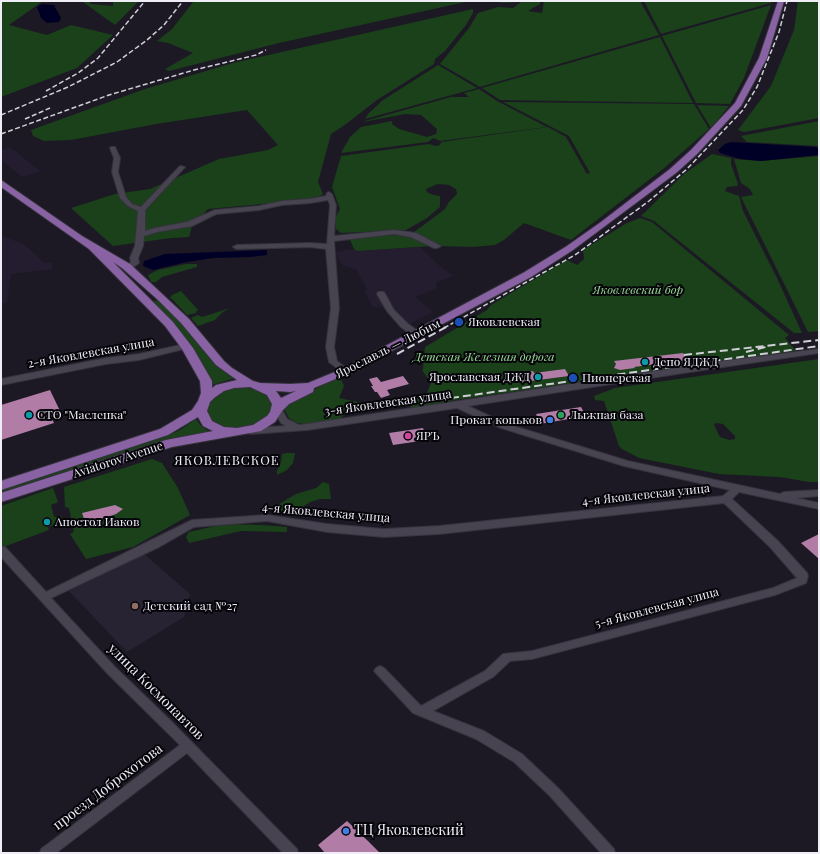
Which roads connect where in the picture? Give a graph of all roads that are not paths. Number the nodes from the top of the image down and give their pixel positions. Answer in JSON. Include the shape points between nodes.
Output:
{"nodes":[{"id":1,"x":781,"y":1,"type":"edge"},
{"id":2,"x":113,"y":148,"type":"dead end"},
{"id":3,"x":182,"y":167,"type":"dead end"},
{"id":4,"x":1,"y":183,"type":"edge"},
{"id":5,"x":142,"y":210,"type":"junction"},
{"id":6,"x":141,"y":235,"type":"junction"},
{"id":7,"x":80,"y":238,"type":"junction"},
{"id":8,"x":331,"y":239,"type":"junction"},
{"id":9,"x":437,"y":246,"type":"dead end"},
{"id":10,"x":237,"y":247,"type":"dead end"},
{"id":11,"x":330,"y":248,"type":"junction"},
{"id":12,"x":129,"y":268,"type":"junction"},
{"id":13,"x":381,"y":294,"type":"dead end"},
{"id":14,"x":416,"y":335,"type":"junction"},
{"id":15,"x":185,"y":346,"type":"junction"},
{"id":16,"x":819,"y":351,"type":"edge"},
{"id":17,"x":346,"y":371,"type":"junction"},
{"id":18,"x":328,"y":380,"type":"junction"},
{"id":19,"x":1,"y":382,"type":"edge"},
{"id":20,"x":257,"y":385,"type":"junction"},
{"id":21,"x":203,"y":403,"type":"junction"},
{"id":22,"x":458,"y":405,"type":"junction"},
{"id":23,"x":278,"y":409,"type":"junction"},
{"id":24,"x":307,"y":427,"type":"junction"},
{"id":25,"x":240,"y":432,"type":"junction"},
{"id":26,"x":1,"y":486,"type":"edge"},
{"id":27,"x":737,"y":488,"type":"junction"},
{"id":28,"x":819,"y":493,"type":"edge"},
{"id":29,"x":773,"y":496,"type":"junction"},
{"id":30,"x":1,"y":498,"type":"edge"},
{"id":31,"x":726,"y":499,"type":"junction"},
{"id":32,"x":819,"y":506,"type":"edge"},
{"id":33,"x":1,"y":550,"type":"edge"},
{"id":34,"x":44,"y":597,"type":"junction"},
{"id":35,"x":380,"y":672,"type":"dead end"},
{"id":36,"x":421,"y":712,"type":"junction"},
{"id":37,"x":188,"y":746,"type":"junction"},
{"id":38,"x":46,"y":853,"type":"edge"},
{"id":39,"x":292,"y":853,"type":"edge"},
{"id":40,"x":609,"y":853,"type":"edge"}],
"edges":[{"from":1,"to":14,"type":"main road","name":"Ярославль — Любим","via":[[763,58],[738,104],[673,171],[570,248],[527,275]]},
{"from":2,"to":5,"type":"street","via":[[117,158],[115,172],[123,198],[130,205]]},
{"from":3,"to":5,"type":"street"},
{"from":4,"to":7,"type":"main road"},
{"from":5,"to":6,"type":"street"},
{"from":6,"to":8,"type":"street","via":[[189,224],[215,212],[260,208],[330,196],[333,205]]},
{"from":6,"to":12,"type":"street","via":[[135,262]]},
{"from":7,"to":12,"type":"main road"},
{"from":7,"to":15,"type":"main road","via":[[98,252],[146,300],[169,324]]},
{"from":8,"to":9,"type":"street","via":[[356,234],[394,232],[414,235]]},
{"from":8,"to":11,"type":"street"},
{"from":10,"to":11,"type":"street","via":[[310,245]]},
{"from":11,"to":17,"type":"street","via":[[335,308],[330,347],[333,362]]},
{"from":12,"to":20,"type":"main road","via":[[180,316],[224,367]]},
{"from":13,"to":14,"type":"street","via":[[391,310]]},
{"from":14,"to":17,"type":"main road","name":"Ярославль — Любим"},
{"from":15,"to":19,"type":"street","name":"2-я Яковлевская улица"},
{"from":15,"to":21,"type":"main road","via":[[206,381],[207,390]]},
{"from":16,"to":22,"type":"street","name":"3-я Яковлевская улица"},
{"from":17,"to":18,"type":"main road","name":"Ярославль — Любим"},
{"from":18,"to":20,"type":"main road","name":"Ярославль — Любим","via":[[296,387]]},
{"from":18,"to":23,"type":"main road","via":[[285,401]]},
{"from":20,"to":21,"type":"main road","via":[[227,386],[214,391]]},
{"from":20,"to":23,"type":"main road","via":[[275,396]]},
{"from":21,"to":25,"type":"main road","via":[[202,415],[207,423],[222,431]]},
{"from":21,"to":26,"type":"main road","name":"Aviatorov Avenue","via":[[186,420],[164,432]]},
{"from":22,"to":24,"type":"street","name":"3-я Яковлевская улица"},
{"from":22,"to":27,"type":"street","via":[[504,426],[576,450],[642,468]]},
{"from":23,"to":24,"type":"street","name":"3-я Яковлевская улица","via":[[280,416],[287,423],[296,427]]},
{"from":23,"to":25,"type":"main road","via":[[267,423]]},
{"from":24,"to":25,"type":"street","name":"3-я Яковлевская улица"},
{"from":25,"to":30,"type":"main road","name":"Aviatorov Avenue","via":[[170,443]]},
{"from":27,"to":29,"type":"street"},
{"from":27,"to":31,"type":"street","name":"4-я Яковлевская улица"},
{"from":28,"to":29,"type":"street"},
{"from":29,"to":32,"type":"street"},
{"from":31,"to":34,"type":"street","name":"4-я Яковлевская улица","via":[[431,531],[377,532],[327,528],[267,518],[192,524]]},
{"from":31,"to":36,"type":"street","name":"5-я Яковлевская улица","via":[[774,544],[803,576],[802,580],[775,591],[532,655],[507,657],[489,674]]},
{"from":33,"to":34,"type":"street","name":"улица Космонавтов"},
{"from":34,"to":37,"type":"street","name":"улица Космонавтов","via":[[111,670]]},
{"from":35,"to":36,"type":"street"},
{"from":36,"to":40,"type":"street","via":[[480,735],[518,758],[554,792]]},
{"from":37,"to":38,"type":"street","name":"проезд Доброхотова"},
{"from":37,"to":39,"type":"street","name":"улица Космонавтов"}]}
